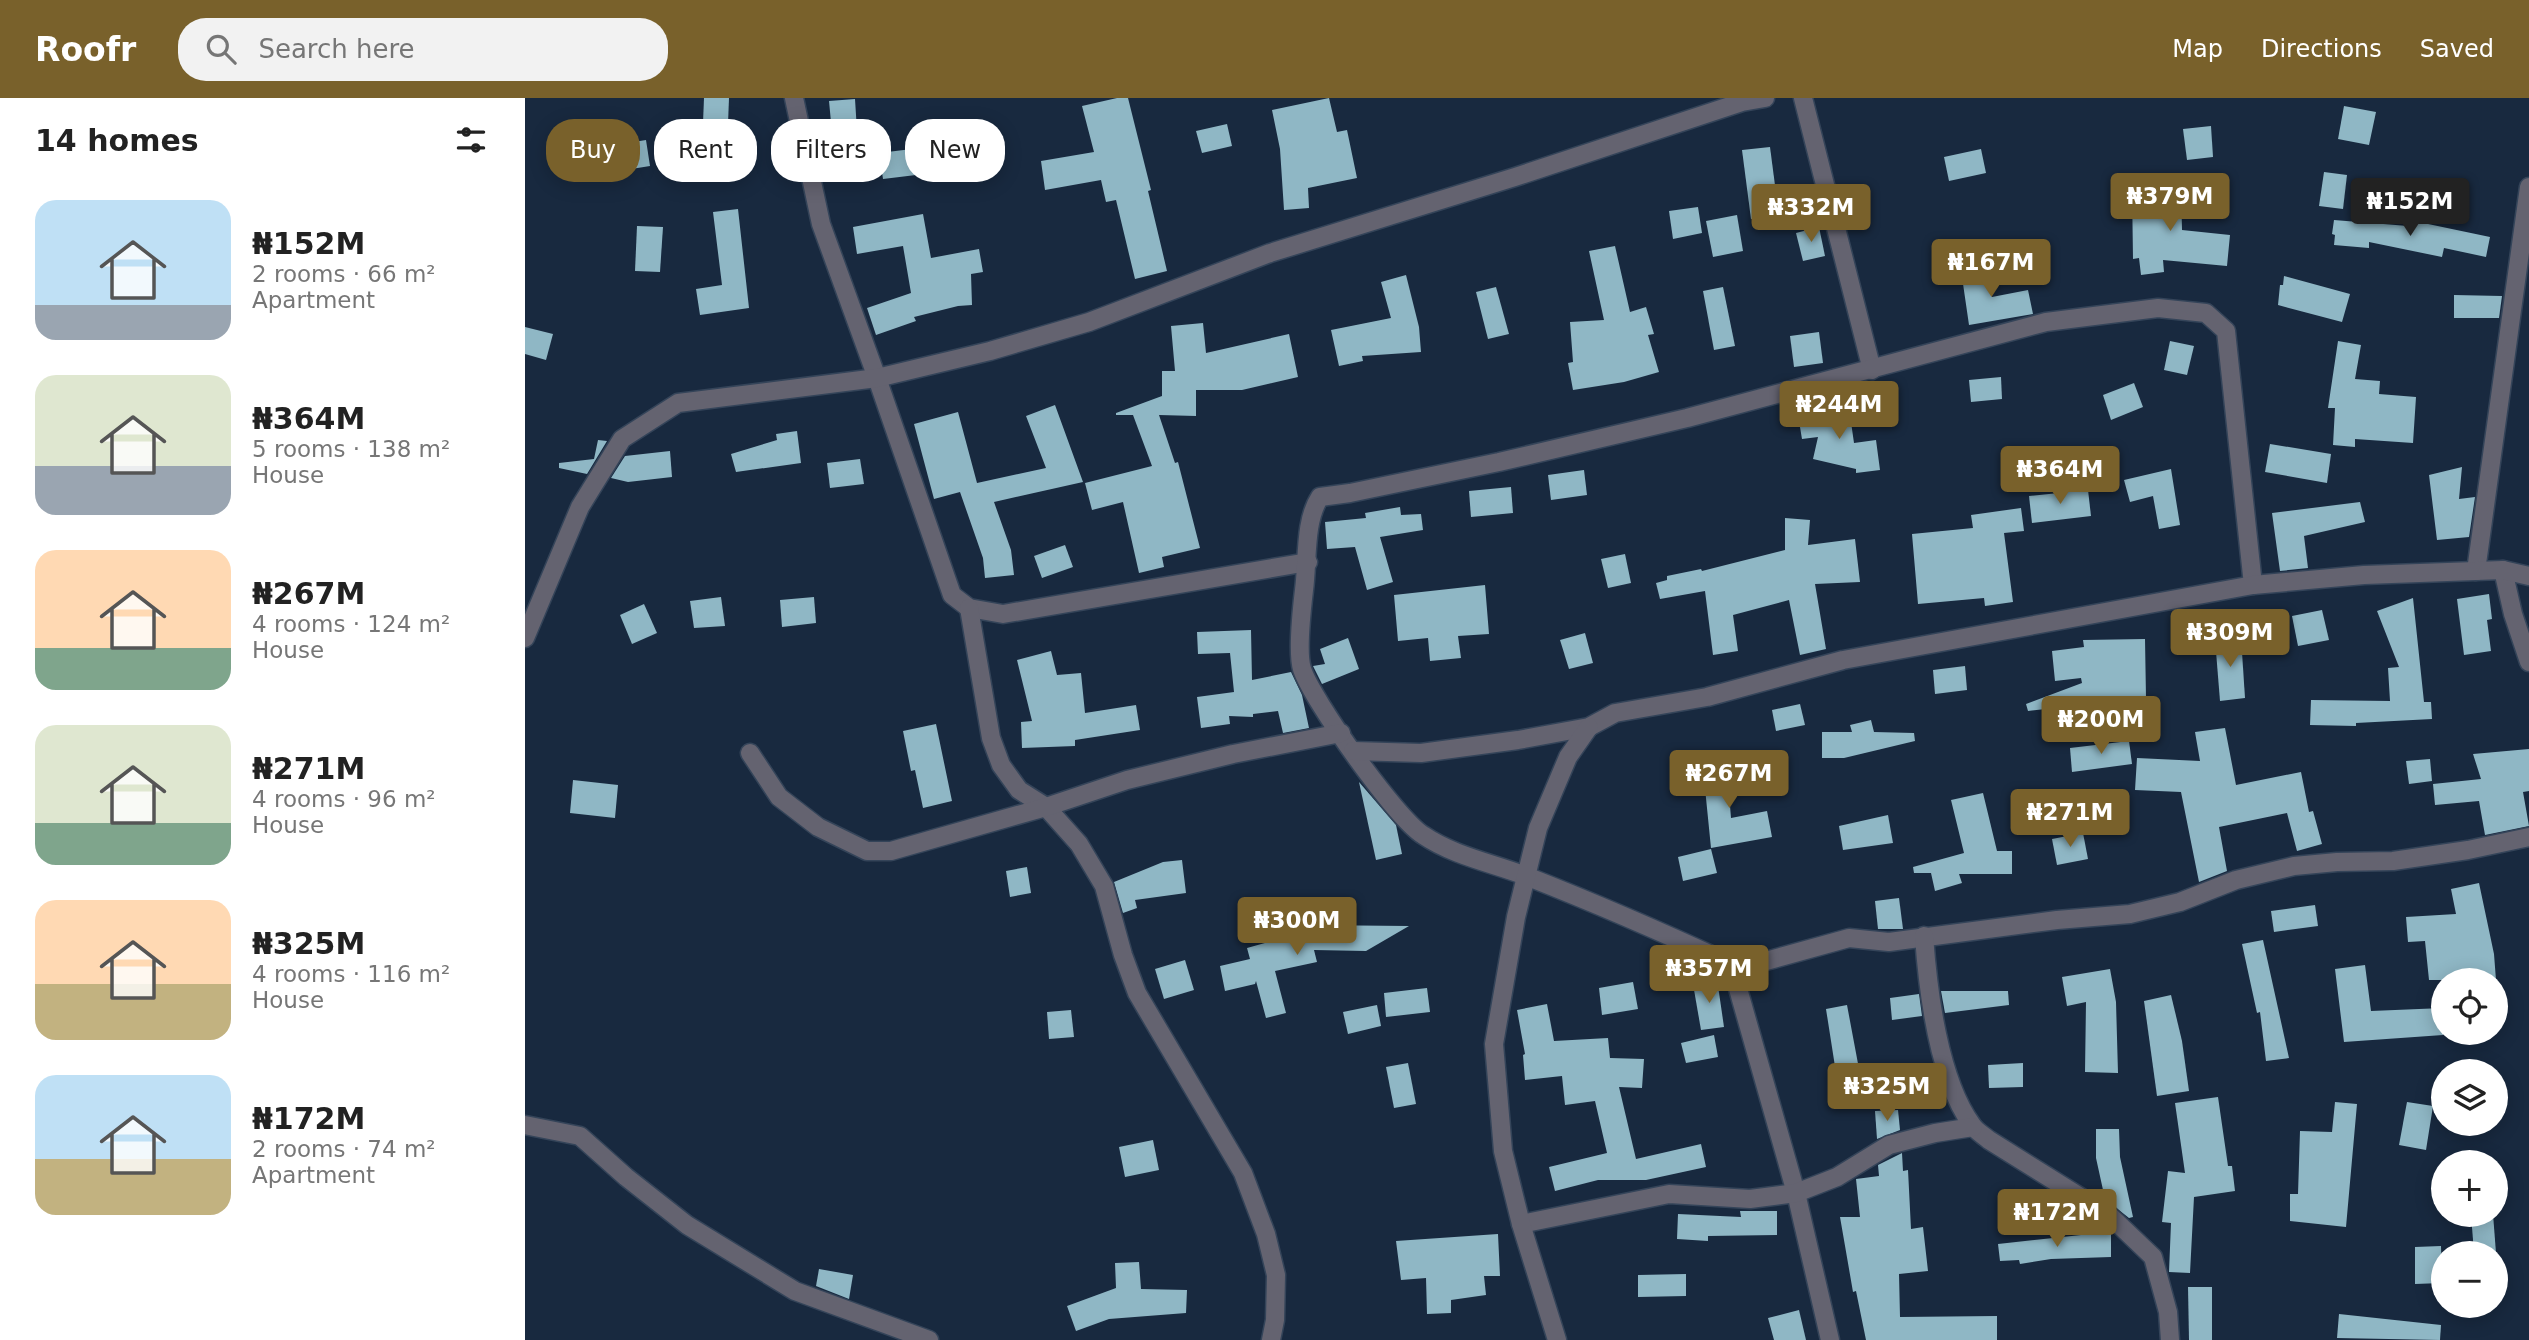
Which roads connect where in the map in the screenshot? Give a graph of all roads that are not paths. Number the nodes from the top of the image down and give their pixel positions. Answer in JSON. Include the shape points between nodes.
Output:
{"nodes":[{"id":1,"x":794,"y":98,"type":"edge"},
{"id":2,"x":1765,"y":98,"type":"edge"},
{"id":3,"x":1803,"y":98,"type":"edge"},
{"id":4,"x":2529,"y":187,"type":"edge"},
{"id":5,"x":1872,"y":370,"type":"junction"},
{"id":6,"x":877,"y":378,"type":"junction"},
{"id":7,"x":1308,"y":562,"type":"junction"},
{"id":8,"x":2503,"y":570,"type":"junction"},
{"id":9,"x":2476,"y":571,"type":"junction"},
{"id":10,"x":2529,"y":576,"type":"edge"},
{"id":11,"x":2253,"y":585,"type":"junction"},
{"id":12,"x":969,"y":608,"type":"junction"},
{"id":13,"x":525,"y":638,"type":"edge"},
{"id":14,"x":2529,"y":662,"type":"edge"},
{"id":15,"x":1589,"y":727,"type":"junction"},
{"id":16,"x":1341,"y":733,"type":"junction"},
{"id":17,"x":1353,"y":751,"type":"junction"},
{"id":18,"x":750,"y":753,"type":"dead end"},
{"id":19,"x":1047,"y":807,"type":"junction"},
{"id":20,"x":2529,"y":837,"type":"edge"},
{"id":21,"x":1526,"y":876,"type":"junction"},
{"id":22,"x":1924,"y":936,"type":"junction"},
{"id":23,"x":1731,"y":964,"type":"junction"},
{"id":24,"x":525,"y":1125,"type":"edge"},
{"id":25,"x":1973,"y":1127,"type":"junction"},
{"id":26,"x":1796,"y":1192,"type":"junction"},
{"id":27,"x":1521,"y":1224,"type":"junction"},
{"id":28,"x":929,"y":1340,"type":"edge"},
{"id":29,"x":1271,"y":1340,"type":"edge"},
{"id":30,"x":1557,"y":1340,"type":"edge"},
{"id":31,"x":1830,"y":1340,"type":"edge"},
{"id":32,"x":2170,"y":1340,"type":"edge"}],
"edges":[{"from":1,"to":6,"type":"street","via":[[821,224]]},
{"from":2,"to":6,"type":"street","via":[[1270,253],[1089,322]]},
{"from":3,"to":5,"type":"street"},
{"from":4,"to":9,"type":"street"},
{"from":5,"to":7,"type":"street","via":[[1499,462],[1321,497],[1310,522]]},
{"from":5,"to":11,"type":"street","via":[[2046,323],[2158,307],[2206,313],[2226,331]]},
{"from":6,"to":12,"type":"street","via":[[952,595]]},
{"from":6,"to":13,"type":"street","via":[[678,403],[622,439],[580,507]]},
{"from":7,"to":12,"type":"street","via":[[1003,614]]},
{"from":7,"to":16,"type":"street","via":[[1301,608],[1301,667]]},
{"from":8,"to":9,"type":"street"},
{"from":8,"to":10,"type":"street"},
{"from":8,"to":14,"type":"street"},
{"from":9,"to":11,"type":"street"},
{"from":11,"to":15,"type":"street","via":[[1843,660],[1707,697],[1615,713]]},
{"from":12,"to":19,"type":"street","via":[[991,738],[1001,765],[1019,790]]},
{"from":15,"to":17,"type":"street","via":[[1421,754]]},
{"from":15,"to":21,"type":"street","via":[[1568,757],[1538,828]]},
{"from":16,"to":17,"type":"street"},
{"from":16,"to":19,"type":"street","via":[[1127,780]]},
{"from":17,"to":21,"type":"street","via":[[1419,833],[1440,846]]},
{"from":18,"to":19,"type":"street","via":[[779,797],[818,827],[867,851],[891,851]]},
{"from":19,"to":29,"type":"street","via":[[1079,844],[1104,886],[1137,993],[1243,1173],[1276,1275]]},
{"from":20,"to":22,"type":"street","via":[[2393,861],[2294,866],[2130,914]]},
{"from":21,"to":23,"type":"street"},
{"from":21,"to":27,"type":"street","via":[[1494,1044],[1503,1151]]},
{"from":22,"to":23,"type":"street","via":[[1889,942],[1849,938],[1766,961]]},
{"from":22,"to":25,"type":"street","via":[[1945,1069]]},
{"from":23,"to":26,"type":"street"},
{"from":24,"to":28,"type":"street","via":[[580,1136],[687,1225],[795,1291]]},
{"from":25,"to":26,"type":"street","via":[[1889,1145],[1837,1177]]},
{"from":25,"to":32,"type":"street","via":[[2109,1215],[2153,1257],[2168,1312]]},
{"from":26,"to":27,"type":"street","via":[[1750,1199],[1669,1194]]},
{"from":26,"to":31,"type":"street"},
{"from":27,"to":30,"type":"street"}]}
